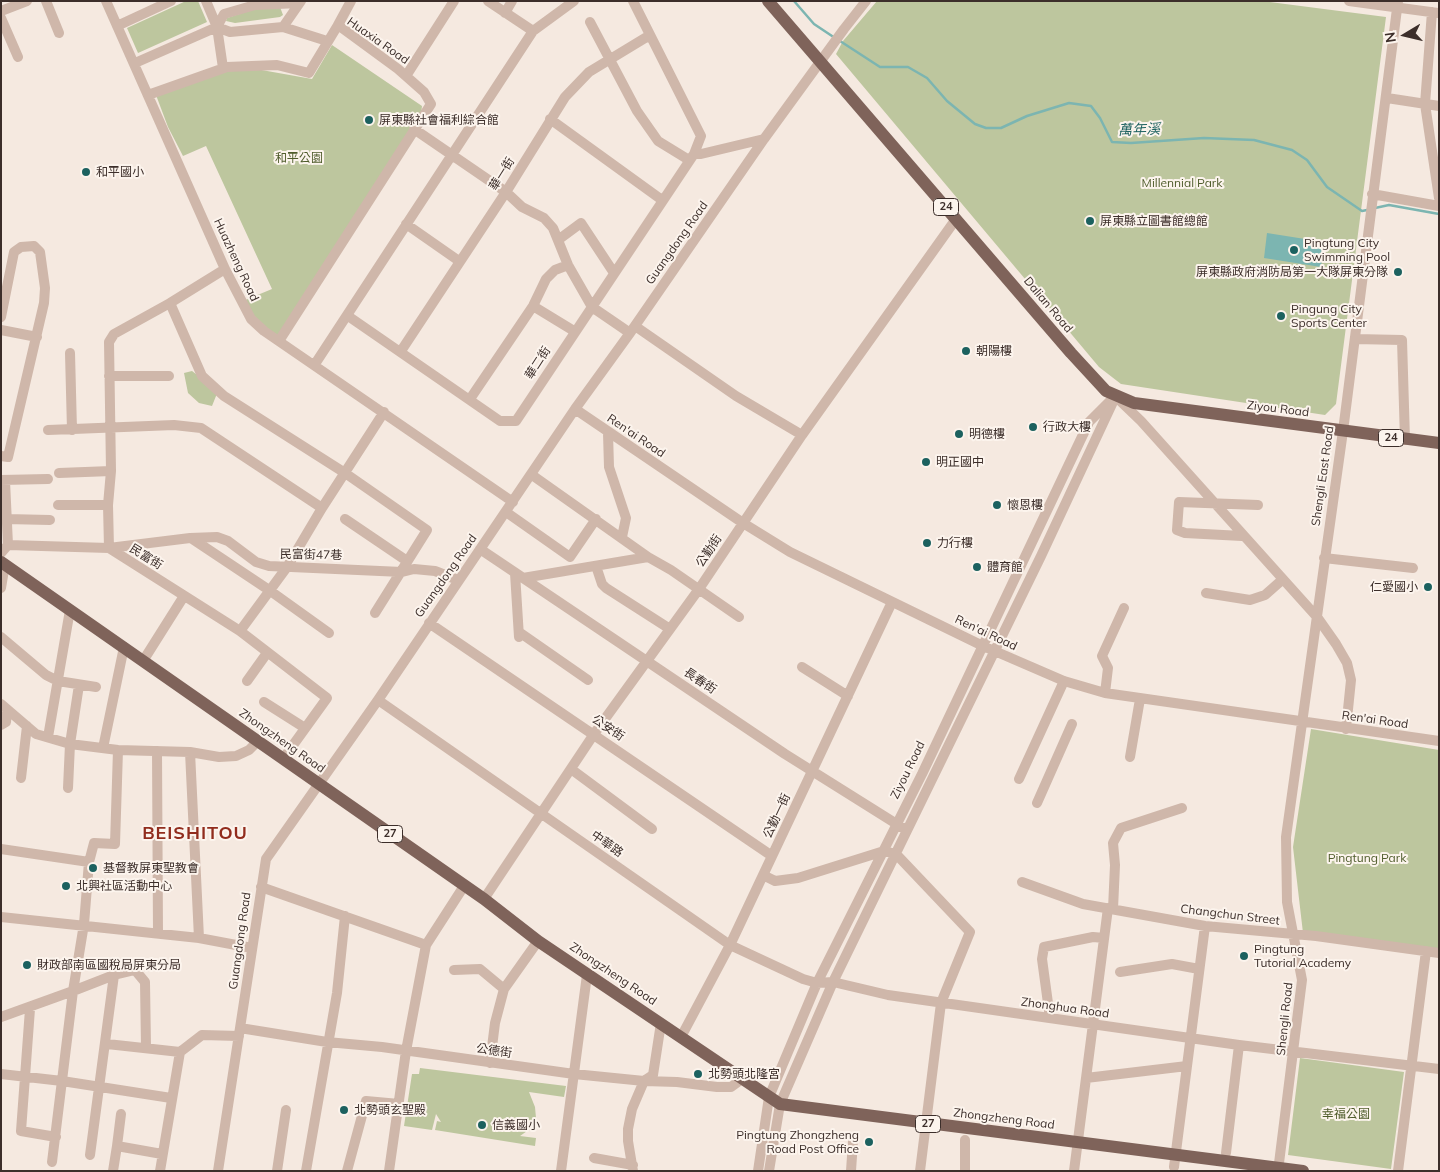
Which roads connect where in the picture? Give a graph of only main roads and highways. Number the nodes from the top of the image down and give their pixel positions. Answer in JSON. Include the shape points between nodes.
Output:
{"nodes":[{"id":1,"x":768,"y":1,"type":"edge"},
{"id":2,"x":1115,"y":396,"type":"joint"},
{"id":3,"x":1439,"y":443,"type":"edge"},
{"id":4,"x":4,"y":556,"type":"edge"},
{"id":5,"x":1278,"y":1169,"type":"edge"},
{"id":6,"x":1302,"y":1171,"type":"edge"}],
"edges":[{"from":1,"to":2,"type":"main road","name":"Dalian Road","number":"24","via":[[1099,386]]},
{"from":2,"to":3,"type":"main road","name":"Ziyou Road","number":"24","via":[[1134,403]]},
{"from":4,"to":5,"type":"main road","name":"Zhongzheng Road","number":"27","via":[[70,610],[484,899],[538,941],[774,1101],[1077,1142],[1175,1161]]},
{"from":5,"to":6,"type":"main road","name":"Zhongzheng Road","number":"27"}]}
